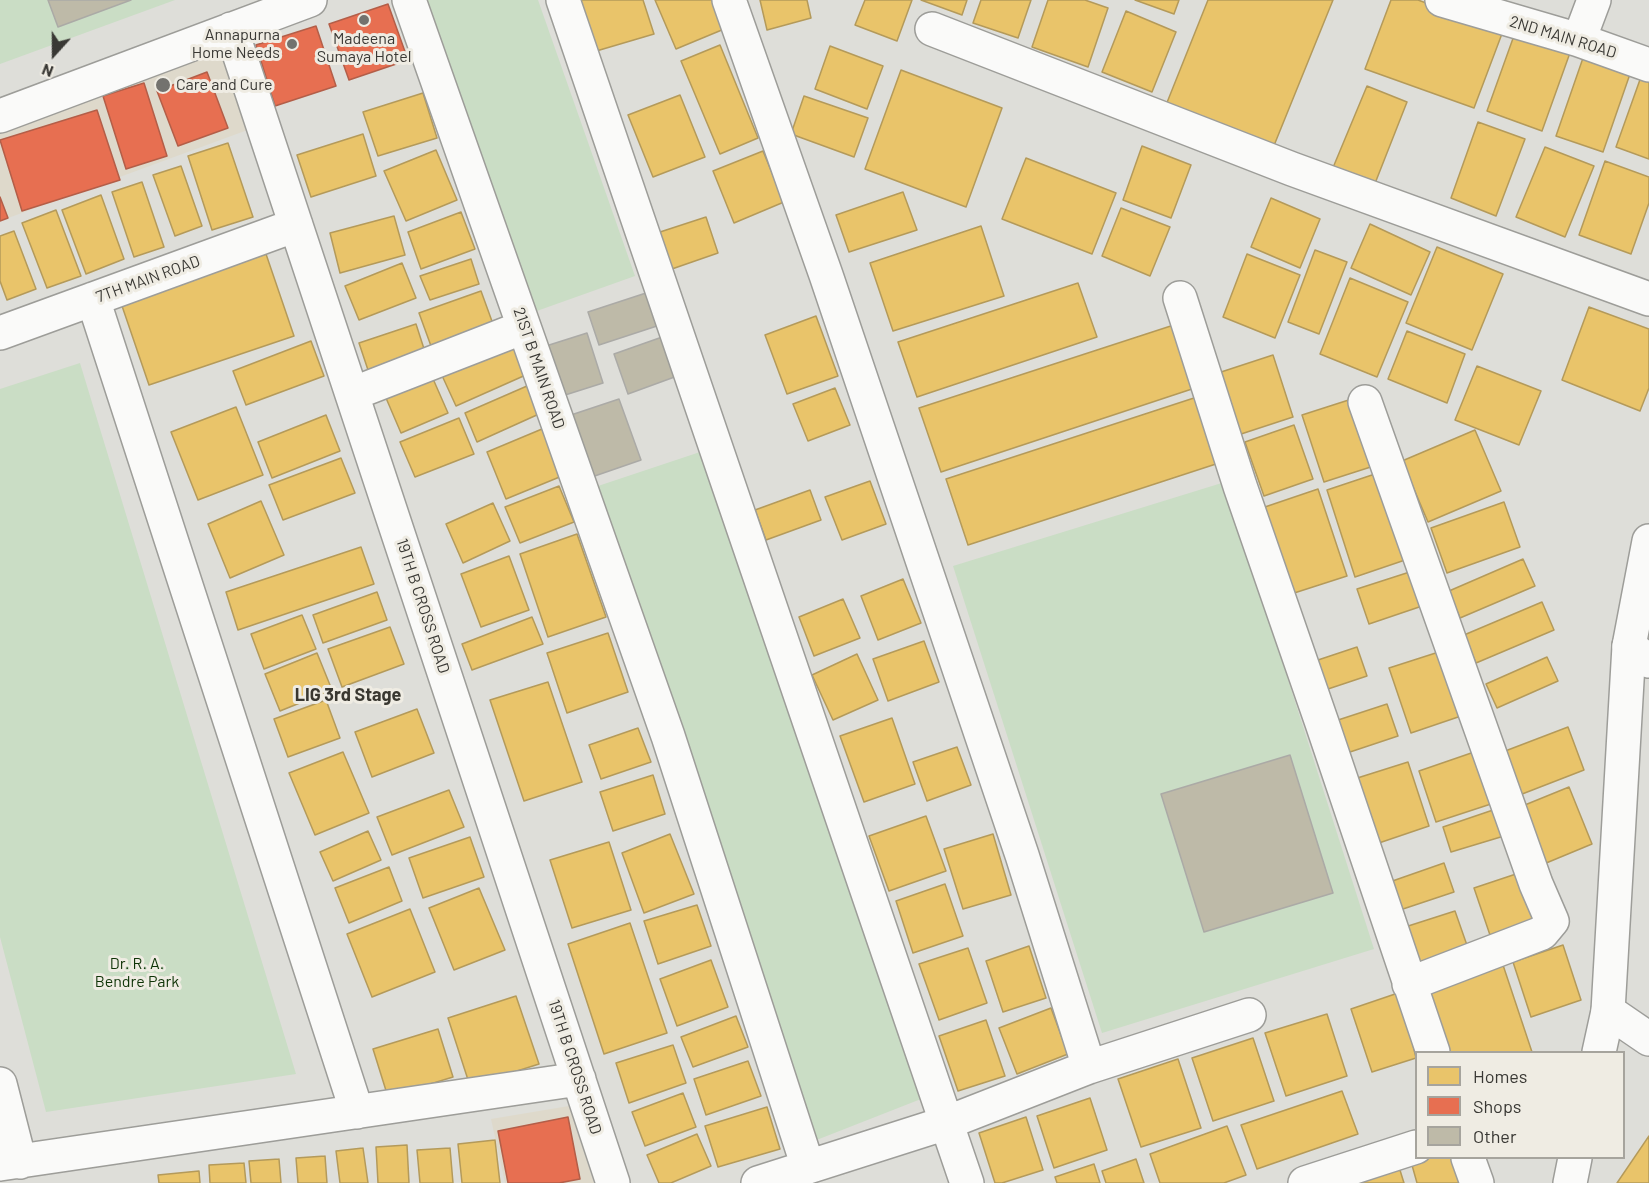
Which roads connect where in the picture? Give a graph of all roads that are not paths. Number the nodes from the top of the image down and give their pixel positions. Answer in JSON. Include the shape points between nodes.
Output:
{"nodes":[{"id":1,"x":310,"y":0,"type":"edge"},
{"id":2,"x":409,"y":0,"type":"edge"},
{"id":3,"x":563,"y":0,"type":"edge"},
{"id":4,"x":729,"y":0,"type":"edge"},
{"id":5,"x":1442,"y":0,"type":"edge"},
{"id":6,"x":1593,"y":0,"type":"edge"},
{"id":7,"x":231,"y":29,"type":"junction"},
{"id":8,"x":932,"y":29,"type":"dead end"},
{"id":9,"x":1579,"y":40,"type":"junction"},
{"id":10,"x":1649,"y":65,"type":"edge"},
{"id":11,"x":0,"y":116,"type":"edge"},
{"id":12,"x":296,"y":225,"type":"junction"},
{"id":13,"x":1180,"y":298,"type":"dead end"},
{"id":14,"x":93,"y":299,"type":"junction"},
{"id":15,"x":1649,"y":299,"type":"edge"},
{"id":16,"x":524,"y":327,"type":"junction"},
{"id":17,"x":0,"y":333,"type":"edge"},
{"id":18,"x":352,"y":393,"type":"junction"},
{"id":19,"x":1365,"y":402,"type":"dead end"},
{"id":20,"x":1649,"y":541,"type":"edge"},
{"id":21,"x":1639,"y":653,"type":"edge"},
{"id":22,"x":1409,"y":984,"type":"junction"},
{"id":23,"x":1608,"y":1011,"type":"junction"},
{"id":24,"x":1249,"y":1015,"type":"dead end"},
{"id":25,"x":1649,"y":1039,"type":"edge"},
{"id":26,"x":1432,"y":1051,"type":"edge"},
{"id":27,"x":1599,"y":1051,"type":"edge"},
{"id":28,"x":1089,"y":1067,"type":"junction"},
{"id":29,"x":579,"y":1079,"type":"junction"},
{"id":30,"x":0,"y":1084,"type":"edge"},
{"id":31,"x":357,"y":1112,"type":"junction"},
{"id":32,"x":946,"y":1123,"type":"junction"},
{"id":33,"x":1415,"y":1147,"type":"edge"},
{"id":34,"x":1468,"y":1159,"type":"edge"},
{"id":35,"x":1575,"y":1159,"type":"edge"},
{"id":36,"x":10,"y":1163,"type":"edge"},
{"id":37,"x":808,"y":1167,"type":"junction"},
{"id":38,"x":613,"y":1183,"type":"edge"},
{"id":39,"x":758,"y":1183,"type":"edge"},
{"id":40,"x":967,"y":1183,"type":"edge"},
{"id":41,"x":1305,"y":1183,"type":"edge"},
{"id":42,"x":1477,"y":1183,"type":"edge"},
{"id":43,"x":1570,"y":1183,"type":"edge"}],
"edges":[{"from":1,"to":7,"type":"street"},
{"from":2,"to":16,"type":"street","name":"21ST B MAIN ROAD"},
{"from":3,"to":32,"type":"street"},
{"from":4,"to":28,"type":"street","via":[[1022,855]]},
{"from":5,"to":9,"type":"street","name":"2ND MAIN ROAD"},
{"from":6,"to":9,"type":"street"},
{"from":7,"to":11,"type":"street"},
{"from":7,"to":12,"type":"street","name":"19TH B CROSS ROAD"},
{"from":8,"to":15,"type":"street","via":[[1292,169]]},
{"from":9,"to":10,"type":"street","name":"2ND MAIN ROAD"},
{"from":12,"to":14,"type":"street","name":"7TH MAIN ROAD"},
{"from":12,"to":18,"type":"street","name":"19TH B CROSS ROAD"},
{"from":13,"to":22,"type":"street"},
{"from":14,"to":17,"type":"street","name":"7TH MAIN ROAD"},
{"from":14,"to":31,"type":"street"},
{"from":16,"to":18,"type":"street"},
{"from":16,"to":37,"type":"street","name":"21ST B MAIN ROAD","via":[[668,736]]},
{"from":18,"to":29,"type":"street","name":"19TH B CROSS ROAD"},
{"from":19,"to":22,"type":"street","via":[[1552,921],[1542,933]]},
{"from":20,"to":21,"type":"street"},
{"from":21,"to":23,"type":"street"},
{"from":22,"to":26,"type":"street"},
{"from":23,"to":25,"type":"street"},
{"from":23,"to":27,"type":"street"},
{"from":24,"to":28,"type":"street"},
{"from":28,"to":32,"type":"street"},
{"from":29,"to":31,"type":"street"},
{"from":29,"to":38,"type":"street","name":"19TH B CROSS ROAD"},
{"from":30,"to":36,"type":"street"},
{"from":31,"to":36,"type":"street"},
{"from":32,"to":37,"type":"street"},
{"from":32,"to":40,"type":"street"},
{"from":33,"to":41,"type":"street"},
{"from":34,"to":42,"type":"street"},
{"from":35,"to":43,"type":"street"},
{"from":37,"to":39,"type":"street"}]}
